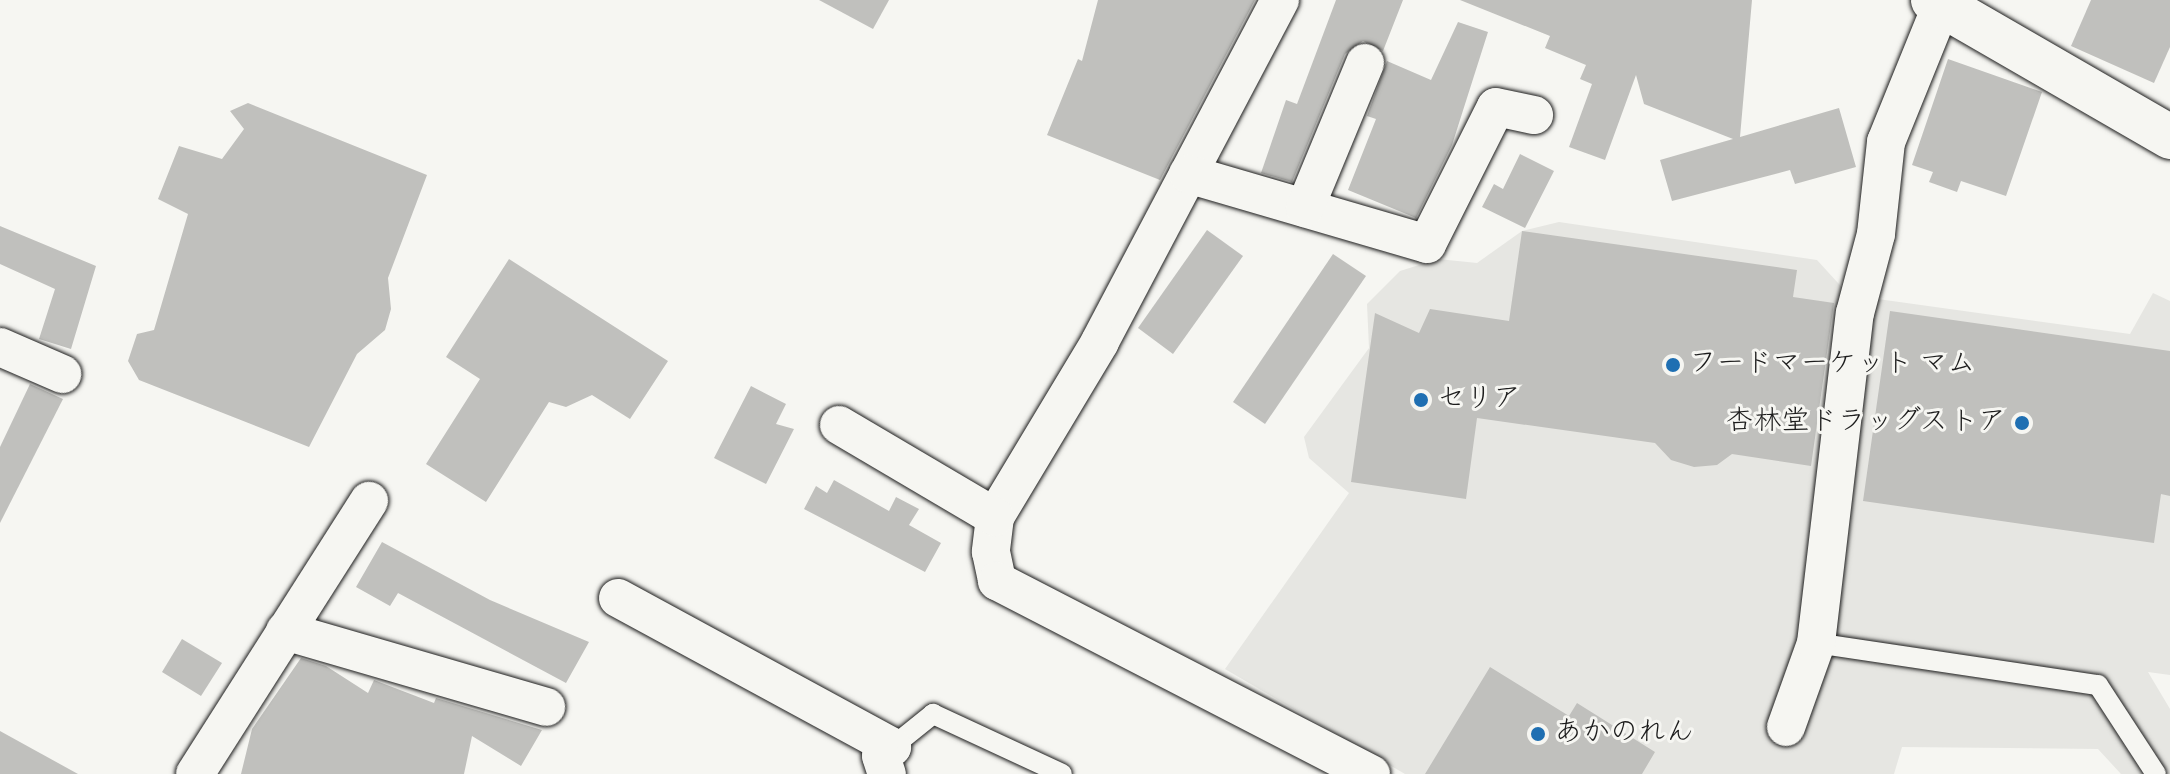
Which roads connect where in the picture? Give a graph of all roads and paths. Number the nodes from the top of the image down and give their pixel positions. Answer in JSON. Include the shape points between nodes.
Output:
{"nodes":[{"id":1,"x":1280,"y":0,"type":"edge"},
{"id":2,"x":1938,"y":2,"type":"edge"},
{"id":3,"x":1365,"y":63,"type":"dead end"},
{"id":4,"x":1534,"y":115,"type":"dead end"},
{"id":5,"x":2170,"y":137,"type":"edge"},
{"id":6,"x":1188,"y":174,"type":"junction"},
{"id":7,"x":1305,"y":208,"type":"junction"},
{"id":8,"x":0,"y":347,"type":"edge"},
{"id":9,"x":62,"y":374,"type":"dead end"},
{"id":10,"x":839,"y":425,"type":"dead end"},
{"id":11,"x":369,"y":501,"type":"dead end"},
{"id":12,"x":995,"y":517,"type":"junction"},
{"id":13,"x":618,"y":598,"type":"dead end"},
{"id":14,"x":285,"y":631,"type":"junction"},
{"id":15,"x":1816,"y":643,"type":"junction"},
{"id":16,"x":546,"y":707,"type":"dead end"},
{"id":17,"x":1786,"y":727,"type":"dead end"},
{"id":18,"x":890,"y":761,"type":"edge"},
{"id":19,"x":195,"y":774,"type":"edge"},
{"id":20,"x":1062,"y":774,"type":"edge"},
{"id":21,"x":1371,"y":774,"type":"edge"},
{"id":22,"x":2156,"y":774,"type":"edge"}],
"edges":[{"from":1,"to":6,"type":"street"},
{"from":2,"to":5,"type":"main road"},
{"from":2,"to":15,"type":"street","via":[[1886,142],[1876,234],[1855,313]]},
{"from":3,"to":7,"type":"street"},
{"from":4,"to":7,"type":"street","via":[[1496,107],[1427,244]]},
{"from":6,"to":7,"type":"street"},
{"from":6,"to":12,"type":"street","via":[[1100,342]]},
{"from":8,"to":9,"type":"street"},
{"from":10,"to":12,"type":"street"},
{"from":11,"to":14,"type":"street"},
{"from":12,"to":21,"type":"street","via":[[991,552],[997,581]]},
{"from":13,"to":18,"type":"street"},
{"from":14,"to":16,"type":"street"},
{"from":14,"to":19,"type":"street"},
{"from":15,"to":17,"type":"street"},
{"from":15,"to":22,"type":"lane","via":[[2098,685]]},
{"from":18,"to":20,"type":"lane","via":[[933,714]]}]}
